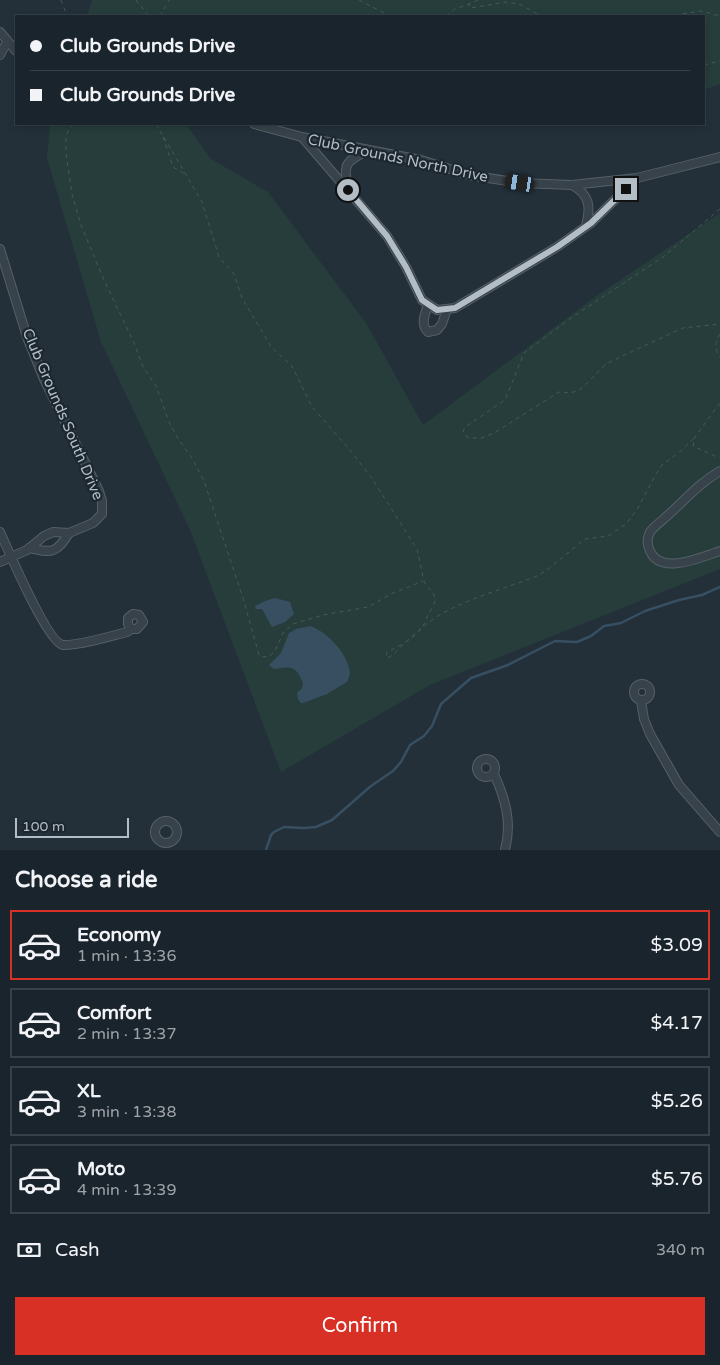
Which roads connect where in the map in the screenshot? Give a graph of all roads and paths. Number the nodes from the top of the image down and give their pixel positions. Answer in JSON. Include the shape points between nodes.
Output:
{"nodes":[{"id":1,"x":61,"y":0,"type":"edge"},
{"id":2,"x":136,"y":0,"type":"edge"},
{"id":3,"x":169,"y":0,"type":"edge"},
{"id":4,"x":359,"y":0,"type":"edge"},
{"id":5,"x":478,"y":0,"type":"edge"},
{"id":6,"x":469,"y":4,"type":"junction"},
{"id":7,"x":66,"y":15,"type":"edge"},
{"id":8,"x":148,"y":15,"type":"edge"},
{"id":9,"x":161,"y":15,"type":"edge"},
{"id":10,"x":388,"y":15,"type":"edge"},
{"id":11,"x":447,"y":15,"type":"edge"},
{"id":12,"x":539,"y":15,"type":"edge"},
{"id":13,"x":674,"y":15,"type":"edge"},
{"id":14,"x":720,"y":16,"type":"edge"},
{"id":15,"x":0,"y":32,"type":"edge"},
{"id":16,"x":7,"y":42,"type":"junction"},
{"id":17,"x":15,"y":50,"type":"edge"},
{"id":18,"x":0,"y":55,"type":"edge"},
{"id":19,"x":720,"y":61,"type":"edge"},
{"id":20,"x":705,"y":65,"type":"edge"},
{"id":21,"x":72,"y":125,"type":"edge"},
{"id":22,"x":157,"y":125,"type":"edge"},
{"id":23,"x":258,"y":125,"type":"edge"},
{"id":24,"x":163,"y":136,"type":"junction"},
{"id":25,"x":302,"y":137,"type":"junction"},
{"id":26,"x":368,"y":150,"type":"junction"},
{"id":27,"x":720,"y":157,"type":"edge"},
{"id":28,"x":184,"y":174,"type":"junction"},
{"id":29,"x":637,"y":178,"type":"junction"},
{"id":30,"x":572,"y":185,"type":"junction"},
{"id":31,"x":348,"y":190,"type":"junction"},
{"id":32,"x":720,"y":209,"type":"edge"},
{"id":33,"x":586,"y":226,"type":"junction"},
{"id":34,"x":0,"y":249,"type":"edge"},
{"id":35,"x":428,"y":305,"type":"junction"},
{"id":36,"x":447,"y":309,"type":"junction"},
{"id":37,"x":720,"y":324,"type":"edge"},
{"id":38,"x":720,"y":334,"type":"edge"},
{"id":39,"x":720,"y":357,"type":"edge"},
{"id":40,"x":720,"y":403,"type":"edge"},
{"id":41,"x":695,"y":438,"type":"junction"},
{"id":42,"x":720,"y":457,"type":"edge"},
{"id":43,"x":720,"y":471,"type":"edge"},
{"id":44,"x":0,"y":532,"type":"edge"},
{"id":45,"x":69,"y":533,"type":"junction"},
{"id":46,"x":29,"y":548,"type":"junction"},
{"id":47,"x":720,"y":551,"type":"edge"},
{"id":48,"x":12,"y":558,"type":"junction"},
{"id":49,"x":0,"y":562,"type":"edge"},
{"id":50,"x":423,"y":581,"type":"junction"},
{"id":51,"x":131,"y":629,"type":"dead end"},
{"id":52,"x":418,"y":632,"type":"junction"},
{"id":53,"x":401,"y":645,"type":"junction"},
{"id":54,"x":641,"y":701,"type":"dead end"},
{"id":55,"x":494,"y":774,"type":"dead end"},
{"id":56,"x":720,"y":832,"type":"edge"},
{"id":57,"x":505,"y":850,"type":"edge"}],
"edges":[{"from":1,"to":7,"type":"path"},
{"from":2,"to":8,"type":"path"},
{"from":3,"to":9,"type":"path"},
{"from":4,"to":10,"type":"path"},
{"from":5,"to":6,"type":"path"},
{"from":6,"to":11,"type":"path"},
{"from":6,"to":12,"type":"path","via":[[470,8],[506,2],[519,4]]},
{"from":13,"to":14,"type":"path","via":[[702,11]]},
{"from":15,"to":16,"type":"street"},
{"from":16,"to":17,"type":"street"},
{"from":16,"to":18,"type":"street"},
{"from":19,"to":20,"type":"path"},
{"from":21,"to":50,"type":"path","via":[[66,138],[66,153],[81,225],[143,366],[156,386],[170,424],[204,481],[259,655],[270,656],[283,633],[293,624],[368,607]]},
{"from":22,"to":24,"type":"path"},
{"from":23,"to":25,"type":"street","name":"Club Grounds North Drive"},
{"from":24,"to":28,"type":"path"},
{"from":24,"to":28,"type":"path","via":[[173,167]]},
{"from":25,"to":26,"type":"street","name":"Club Grounds North Drive"},
{"from":25,"to":31,"type":"street"},
{"from":26,"to":30,"type":"street","name":"Club Grounds North Drive","via":[[421,160],[469,176],[520,183]]},
{"from":26,"to":31,"type":"street","via":[[346,165]]},
{"from":27,"to":29,"type":"street","name":"Club Grounds North Drive"},
{"from":28,"to":50,"type":"path","via":[[202,202],[219,257],[234,274],[242,298],[272,348],[292,366],[312,407],[349,449],[414,542],[421,561]]},
{"from":29,"to":30,"type":"street","name":"Club Grounds North Drive"},
{"from":29,"to":33,"type":"street"},
{"from":30,"to":33,"type":"street","via":[[588,201]]},
{"from":31,"to":35,"type":"street","via":[[387,236],[422,300]]},
{"from":32,"to":37,"type":"path","via":[[657,260],[524,352],[505,400],[465,427],[464,434],[482,438],[494,433],[559,392],[572,393],[581,389],[606,364],[683,328]]},
{"from":33,"to":36,"type":"street","via":[[455,308]]},
{"from":34,"to":45,"type":"street","name":"Club Grounds South Drive","via":[[27,337],[102,501],[102,514],[93,523]]},
{"from":35,"to":36,"type":"street","via":[[437,310]]},
{"from":35,"to":36,"type":"street","via":[[423,321],[428,332],[437,330],[442,324]]},
{"from":38,"to":39,"type":"path","via":[[715,350]]},
{"from":40,"to":41,"type":"path"},
{"from":41,"to":42,"type":"path","via":[[693,446]]},
{"from":41,"to":52,"type":"path","via":[[662,465],[631,518],[616,531],[608,536],[585,539],[547,570],[446,611]]},
{"from":43,"to":47,"type":"street","via":[[705,480],[653,529],[648,548],[662,563],[680,563]]},
{"from":44,"to":48,"type":"street"},
{"from":45,"to":46,"type":"street","name":"Club Grounds South Drive","via":[[53,532]]},
{"from":45,"to":46,"type":"street","name":"Club Grounds South Drive","via":[[61,546],[52,550]]},
{"from":46,"to":48,"type":"street","name":"Club Grounds South Drive"},
{"from":48,"to":49,"type":"street","name":"Club Grounds South Drive"},
{"from":48,"to":51,"type":"street","via":[[45,626],[58,643],[74,644]]},
{"from":50,"to":52,"type":"path","via":[[432,591],[435,602]]},
{"from":52,"to":53,"type":"path"},
{"from":53,"to":53,"type":"path","via":[[387,652],[386,656],[390,657]]},
{"from":54,"to":56,"type":"street","via":[[650,734],[679,785]]},
{"from":55,"to":57,"type":"street","via":[[508,813],[509,836]]}]}
